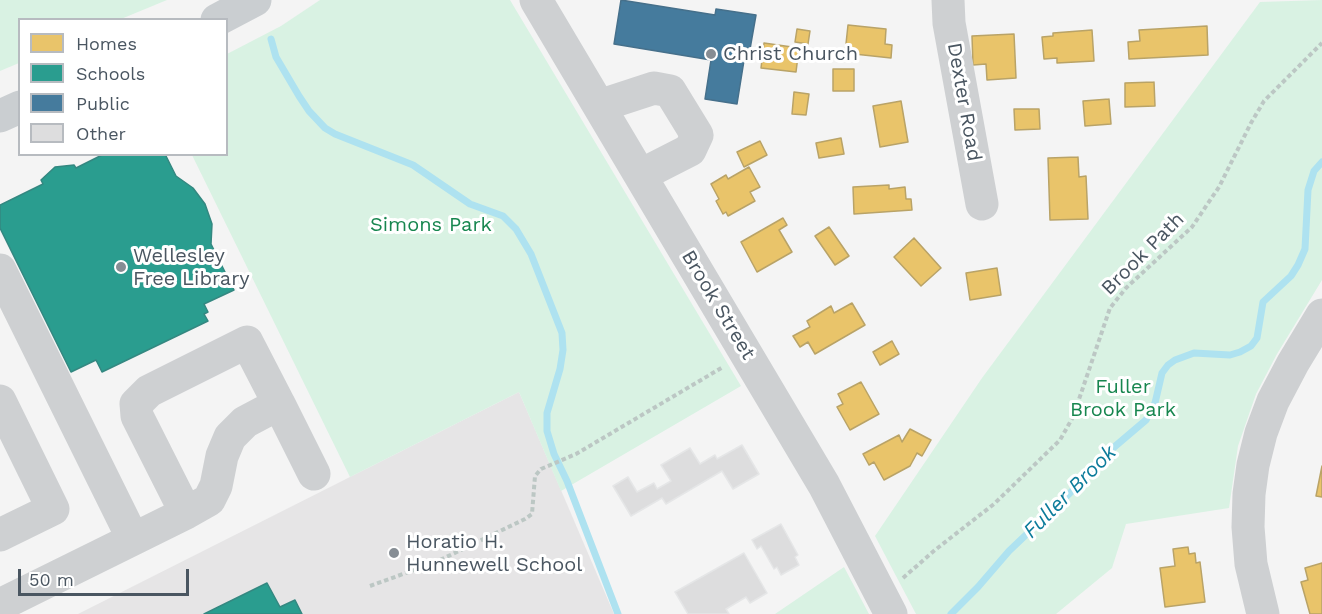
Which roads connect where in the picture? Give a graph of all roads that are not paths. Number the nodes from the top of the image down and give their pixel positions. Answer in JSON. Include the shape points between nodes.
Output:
{"nodes":[{"id":1,"x":255,"y":0,"type":"edge"},
{"id":2,"x":536,"y":0,"type":"edge"},
{"id":3,"x":948,"y":0,"type":"edge"},
{"id":4,"x":221,"y":18,"type":"edge"},
{"id":5,"x":599,"y":106,"type":"junction"},
{"id":6,"x":18,"y":108,"type":"edge"},
{"id":7,"x":0,"y":116,"type":"edge"},
{"id":8,"x":640,"y":175,"type":"junction"},
{"id":9,"x":982,"y":204,"type":"dead end"},
{"id":10,"x":0,"y":270,"type":"edge"},
{"id":11,"x":1322,"y":315,"type":"edge"},
{"id":12,"x":0,"y":401,"type":"edge"},
{"id":13,"x":279,"y":404,"type":"junction"},
{"id":14,"x":314,"y":474,"type":"dead end"},
{"id":15,"x":186,"y":513,"type":"junction"},
{"id":16,"x":0,"y":535,"type":"edge"},
{"id":17,"x":133,"y":539,"type":"junction"},
{"id":18,"x":10,"y":606,"type":"edge"},
{"id":19,"x":887,"y":607,"type":"edge"},
{"id":20,"x":1263,"y":614,"type":"edge"}],
"edges":[{"from":1,"to":4,"type":"main road"},
{"from":2,"to":5,"type":"street","name":"Brook Street"},
{"from":3,"to":9,"type":"street","name":"Dexter Road"},
{"from":5,"to":8,"type":"street","name":"Brook Street"},
{"from":5,"to":8,"type":"street","via":[[654,88],[670,91],[697,135],[690,150]]},
{"from":6,"to":7,"type":"main road"},
{"from":8,"to":19,"type":"street","name":"Brook Street","via":[[824,485]]},
{"from":10,"to":17,"type":"street"},
{"from":11,"to":20,"type":"street","via":[[1273,401],[1253,465],[1248,527],[1251,564]]},
{"from":12,"to":16,"type":"street","via":[[53,509]]},
{"from":13,"to":14,"type":"street"},
{"from":13,"to":15,"type":"street","via":[[236,429],[225,446],[213,494]]},
{"from":13,"to":15,"type":"street","via":[[247,342],[138,399],[137,416]]},
{"from":15,"to":17,"type":"street"},
{"from":17,"to":18,"type":"street"}]}
